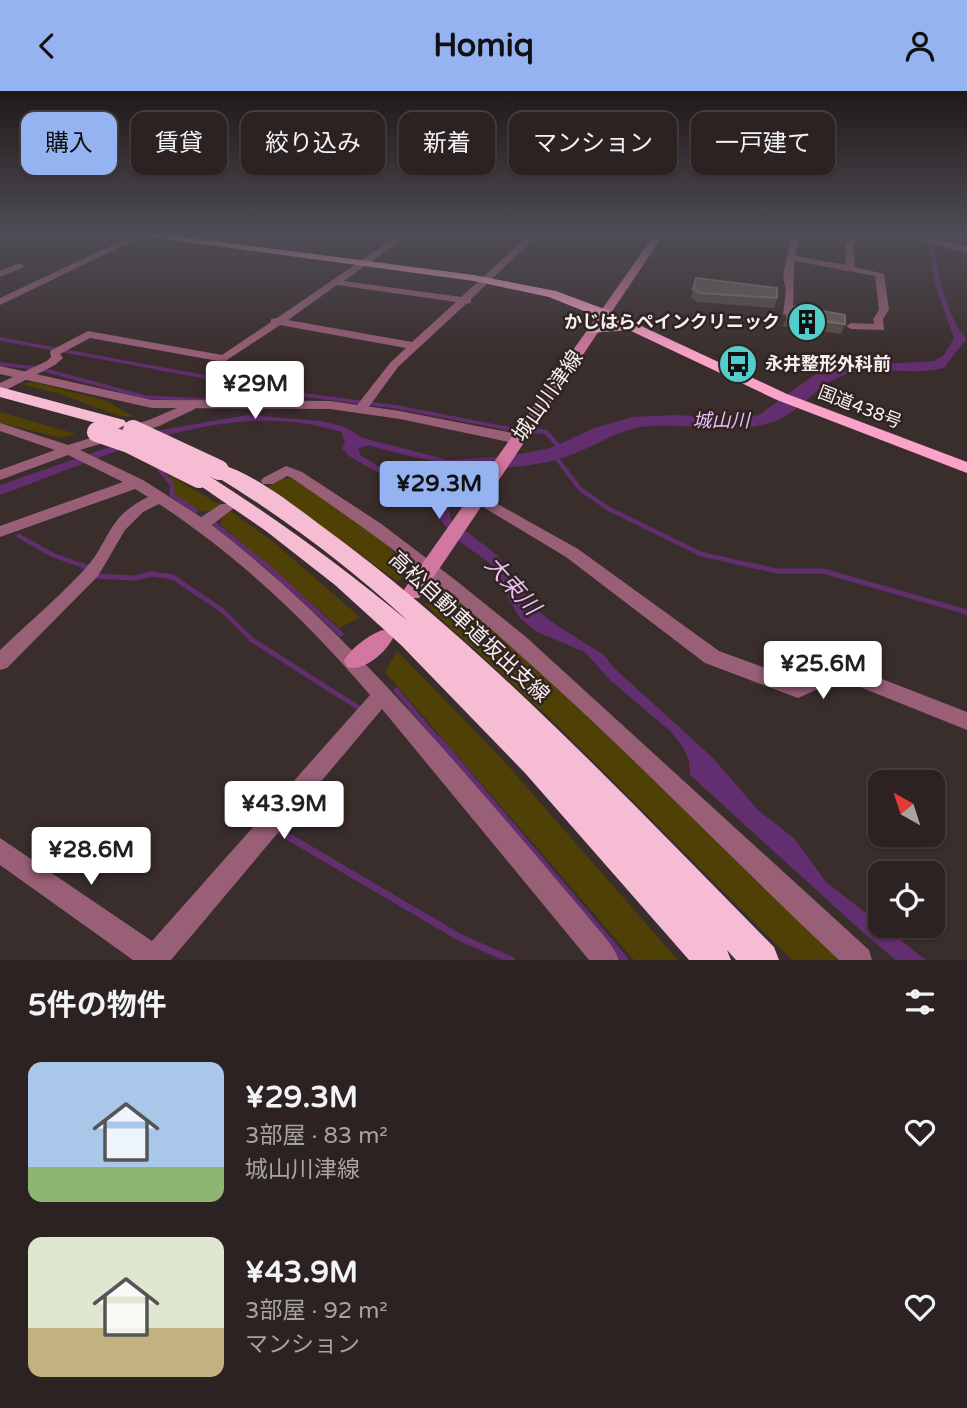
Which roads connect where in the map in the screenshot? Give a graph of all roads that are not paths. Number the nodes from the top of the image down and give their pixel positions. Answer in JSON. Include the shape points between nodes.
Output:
{"nodes":[{"id":1,"x":58,"y":275,"type":"edge"},
{"id":2,"x":346,"y":275,"type":"edge"},
{"id":3,"x":470,"y":275,"type":"edge"},
{"id":4,"x":493,"y":275,"type":"edge"},
{"id":5,"x":631,"y":275,"type":"edge"},
{"id":6,"x":788,"y":275,"type":"edge"},
{"id":7,"x":879,"y":275,"type":"edge"},
{"id":8,"x":490,"y":277,"type":"junction"},
{"id":9,"x":333,"y":282,"type":"junction"},
{"id":10,"x":467,"y":301,"type":"junction"},
{"id":11,"x":0,"y":302,"type":"edge"},
{"id":12,"x":605,"y":310,"type":"junction"},
{"id":13,"x":787,"y":313,"type":"edge"},
{"id":14,"x":275,"y":321,"type":"junction"},
{"id":15,"x":851,"y":326,"type":"dead end"},
{"id":16,"x":635,"y":328,"type":"junction"},
{"id":17,"x":594,"y":330,"type":"junction"},
{"id":18,"x":414,"y":346,"type":"junction"},
{"id":19,"x":0,"y":370,"type":"edge"},
{"id":20,"x":28,"y":375,"type":"junction"},
{"id":21,"x":1,"y":394,"type":"edge"},
{"id":22,"x":785,"y":395,"type":"junction"},
{"id":23,"x":363,"y":404,"type":"junction"},
{"id":24,"x":808,"y":404,"type":"junction"},
{"id":25,"x":191,"y":406,"type":"junction"},
{"id":26,"x":0,"y":427,"type":"edge"},
{"id":27,"x":514,"y":445,"type":"junction"},
{"id":28,"x":74,"y":450,"type":"junction"},
{"id":29,"x":967,"y":458,"type":"edge"},
{"id":30,"x":967,"y":468,"type":"edge"},
{"id":31,"x":209,"y":474,"type":"junction"},
{"id":32,"x":0,"y":475,"type":"edge"},
{"id":33,"x":268,"y":481,"type":"dead end"},
{"id":34,"x":134,"y":483,"type":"junction"},
{"id":35,"x":159,"y":498,"type":"junction"},
{"id":36,"x":476,"y":500,"type":"junction"},
{"id":37,"x":226,"y":508,"type":"dead end"},
{"id":38,"x":201,"y":525,"type":"junction"},
{"id":39,"x":0,"y":532,"type":"edge"},
{"id":40,"x":434,"y":564,"type":"junction"},
{"id":41,"x":412,"y":593,"type":"dead end"},
{"id":42,"x":383,"y":639,"type":"dead end"},
{"id":43,"x":355,"y":661,"type":"junction"},
{"id":44,"x":0,"y":662,"type":"edge"},
{"id":45,"x":383,"y":694,"type":"junction"},
{"id":46,"x":967,"y":721,"type":"edge"},
{"id":47,"x":0,"y":850,"type":"edge"},
{"id":48,"x":154,"y":960,"type":"edge"},
{"id":49,"x":606,"y":960,"type":"edge"},
{"id":50,"x":713,"y":960,"type":"edge"},
{"id":51,"x":761,"y":960,"type":"edge"},
{"id":52,"x":859,"y":960,"type":"edge"}],
"edges":[{"from":1,"to":11,"type":"street"},
{"from":2,"to":9,"type":"street"},
{"from":3,"to":8,"type":"highway","name":"国道438号"},
{"from":4,"to":8,"type":"street"},
{"from":5,"to":12,"type":"main road","name":"城山川津線"},
{"from":6,"to":13,"type":"street"},
{"from":7,"to":15,"type":"street","via":[[884,310],[878,319],[880,328]]},
{"from":8,"to":10,"type":"street"},
{"from":8,"to":12,"type":"highway","name":"国道438号"},
{"from":9,"to":10,"type":"street"},
{"from":9,"to":14,"type":"street"},
{"from":10,"to":18,"type":"street"},
{"from":12,"to":16,"type":"highway","name":"国道438号"},
{"from":12,"to":17,"type":"main road","name":"城山川津線"},
{"from":12,"to":22,"type":"highway","name":"国道438号"},
{"from":14,"to":18,"type":"street"},
{"from":14,"to":20,"type":"street","via":[[224,359],[88,334]]},
{"from":16,"to":17,"type":"highway"},
{"from":16,"to":22,"type":"highway","name":"国道438号"},
{"from":17,"to":27,"type":"main road","name":"城山川津線"},
{"from":18,"to":23,"type":"street"},
{"from":19,"to":20,"type":"street"},
{"from":20,"to":21,"type":"street"},
{"from":20,"to":25,"type":"street","via":[[125,399]]},
{"from":21,"to":31,"type":"highway","name":"高松自動車道坂出支線","bridge":true},
{"from":21,"to":31,"type":"highway","name":"高松自動車道坂出支線","bridge":true,"via":[[118,424]]},
{"from":22,"to":24,"type":"highway","name":"国道438号"},
{"from":23,"to":25,"type":"street"},
{"from":23,"to":27,"type":"street"},
{"from":24,"to":29,"type":"highway","name":"国道438号"},
{"from":24,"to":30,"type":"highway","name":"国道438号"},
{"from":25,"to":28,"type":"street"},
{"from":26,"to":28,"type":"street"},
{"from":27,"to":36,"type":"main road","name":"城山川津線"},
{"from":28,"to":32,"type":"street"},
{"from":28,"to":34,"type":"street"},
{"from":31,"to":50,"type":"highway","name":"高松自動車道坂出支線","via":[[313,554],[413,642]]},
{"from":31,"to":51,"type":"highway","name":"高松自動車道坂出支線","via":[[327,540],[440,635]]},
{"from":33,"to":40,"type":"street","via":[[286,470],[297,475]]},
{"from":34,"to":35,"type":"street"},
{"from":34,"to":39,"type":"street"},
{"from":35,"to":38,"type":"street"},
{"from":35,"to":44,"type":"street","via":[[138,508],[119,526],[92,572]]},
{"from":36,"to":40,"type":"main road","name":"城山川津線"},
{"from":36,"to":46,"type":"street","via":[[572,552],[712,657],[798,689],[828,672],[841,671]]},
{"from":37,"to":38,"type":"street"},
{"from":38,"to":43,"type":"street","via":[[280,589]]},
{"from":40,"to":41,"type":"main road","name":"城山川津線"},
{"from":40,"to":52,"type":"street"},
{"from":42,"to":43,"type":"main road"},
{"from":43,"to":45,"type":"street"},
{"from":45,"to":48,"type":"street"},
{"from":45,"to":49,"type":"street"},
{"from":47,"to":48,"type":"street"}]}
